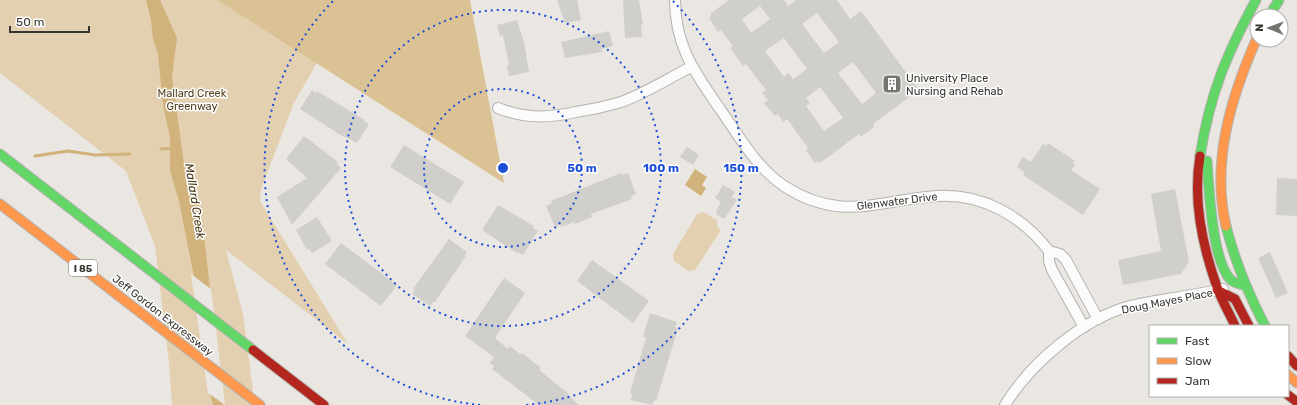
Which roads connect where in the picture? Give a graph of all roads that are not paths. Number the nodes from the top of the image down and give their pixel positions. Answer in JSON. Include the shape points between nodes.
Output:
{"nodes":[{"id":1,"x":675,"y":0,"type":"edge"},
{"id":2,"x":1256,"y":0,"type":"edge"},
{"id":3,"x":1252,"y":48,"type":"edge"},
{"id":4,"x":691,"y":67,"type":"junction"},
{"id":5,"x":498,"y":108,"type":"dead end"},
{"id":6,"x":1203,"y":130,"type":"junction"},
{"id":7,"x":0,"y":154,"type":"edge"},
{"id":8,"x":0,"y":204,"type":"edge"},
{"id":9,"x":1049,"y":250,"type":"junction"},
{"id":10,"x":1244,"y":285,"type":"junction"},
{"id":11,"x":1217,"y":290,"type":"junction"},
{"id":12,"x":1098,"y":319,"type":"junction"},
{"id":13,"x":1234,"y":325,"type":"edge"},
{"id":14,"x":1248,"y":325,"type":"edge"},
{"id":15,"x":1265,"y":325,"type":"edge"},
{"id":16,"x":1084,"y":328,"type":"junction"},
{"id":17,"x":1289,"y":357,"type":"edge"},
{"id":18,"x":1297,"y":366,"type":"edge"},
{"id":19,"x":1289,"y":376,"type":"edge"},
{"id":20,"x":1297,"y":382,"type":"edge"},
{"id":21,"x":1289,"y":396,"type":"edge"},
{"id":22,"x":1297,"y":402,"type":"edge"},
{"id":23,"x":257,"y":403,"type":"edge"},
{"id":24,"x":324,"y":405,"type":"edge"},
{"id":25,"x":1005,"y":405,"type":"edge"}],
"edges":[{"from":1,"to":4,"type":"street","name":"Glenwater Drive","via":[[678,34]]},
{"from":2,"to":6,"type":"main road","via":[[1224,62]]},
{"from":3,"to":10,"type":"main road","via":[[1232,99],[1224,134],[1221,164],[1224,219],[1234,259]]},
{"from":4,"to":5,"type":"street","via":[[635,96],[602,107],[537,118]]},
{"from":4,"to":9,"type":"street","name":"Glenwater Drive","via":[[756,160],[794,192],[819,202],[843,207],[877,206],[936,196],[970,199],[990,205],[1018,219]]},
{"from":6,"to":10,"type":"main road","via":[[1212,218],[1224,271],[1231,281]]},
{"from":6,"to":11,"type":"main road","via":[[1198,210],[1204,246]]},
{"from":7,"to":24,"type":"main road"},
{"from":8,"to":23,"type":"main road","name":"Jeff Gordon Expressway","number":"I 85"},
{"from":9,"to":12,"type":"street","name":"Glenwater Drive","via":[[1060,254],[1066,260]]},
{"from":9,"to":16,"type":"street","via":[[1052,270]]},
{"from":10,"to":11,"type":"street","name":"Doug Mayes Place"},
{"from":10,"to":15,"type":"main road"},
{"from":11,"to":12,"type":"street","name":"Doug Mayes Place","via":[[1129,307]]},
{"from":11,"to":13,"type":"main road"},
{"from":11,"to":14,"type":"main road","via":[[1235,298]]},
{"from":12,"to":16,"type":"street","name":"Doug Mayes Place"},
{"from":16,"to":25,"type":"street","name":"Doug Mayes Place","via":[[1032,371]]},
{"from":17,"to":18,"type":"main road"},
{"from":19,"to":20,"type":"main road"},
{"from":21,"to":22,"type":"main road"}]}
